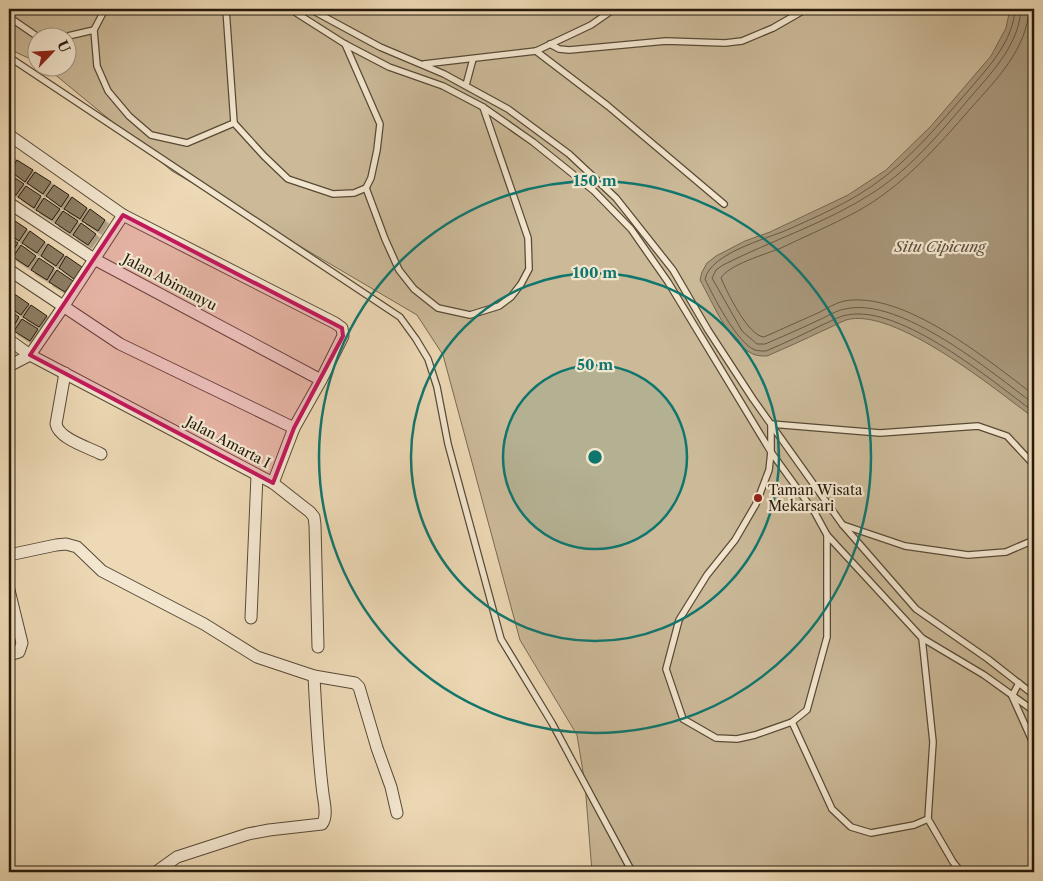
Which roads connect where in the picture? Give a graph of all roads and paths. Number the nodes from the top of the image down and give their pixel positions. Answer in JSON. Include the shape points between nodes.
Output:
{"nodes":[{"id":1,"x":105,"y":9,"type":"edge"},
{"id":2,"x":226,"y":9,"type":"edge"},
{"id":3,"x":290,"y":9,"type":"edge"},
{"id":4,"x":310,"y":9,"type":"edge"},
{"id":5,"x":614,"y":9,"type":"edge"},
{"id":6,"x":806,"y":9,"type":"edge"},
{"id":7,"x":9,"y":17,"type":"edge"},
{"id":8,"x":94,"y":30,"type":"junction"},
{"id":9,"x":345,"y":44,"type":"junction"},
{"id":10,"x":550,"y":44,"type":"junction"},
{"id":11,"x":536,"y":51,"type":"junction"},
{"id":12,"x":9,"y":57,"type":"edge"},
{"id":13,"x":474,"y":59,"type":"junction"},
{"id":14,"x":421,"y":64,"type":"junction"},
{"id":15,"x":466,"y":85,"type":"junction"},
{"id":16,"x":483,"y":106,"type":"junction"},
{"id":17,"x":234,"y":123,"type":"junction"},
{"id":18,"x":9,"y":135,"type":"edge"},
{"id":19,"x":366,"y":188,"type":"junction"},
{"id":20,"x":9,"y":203,"type":"edge"},
{"id":21,"x":724,"y":204,"type":"dead end"},
{"id":22,"x":123,"y":215,"type":"junction"},
{"id":23,"x":94,"y":259,"type":"junction"},
{"id":24,"x":9,"y":270,"type":"edge"},
{"id":25,"x":63,"y":307,"type":"junction"},
{"id":26,"x":9,"y":340,"type":"edge"},
{"id":27,"x":30,"y":355,"type":"junction"},
{"id":28,"x":9,"y":366,"type":"edge"},
{"id":29,"x":65,"y":373,"type":"junction"},
{"id":30,"x":322,"y":380,"type":"junction"},
{"id":31,"x":771,"y":424,"type":"junction"},
{"id":32,"x":294,"y":428,"type":"junction"},
{"id":33,"x":771,"y":452,"type":"junction"},
{"id":34,"x":102,"y":454,"type":"dead end"},
{"id":35,"x":1034,"y":465,"type":"edge"},
{"id":36,"x":257,"y":475,"type":"junction"},
{"id":37,"x":272,"y":483,"type":"junction"},
{"id":38,"x":842,"y":524,"type":"junction"},
{"id":39,"x":827,"y":535,"type":"junction"},
{"id":40,"x":1034,"y":540,"type":"edge"},
{"id":41,"x":9,"y":555,"type":"edge"},
{"id":42,"x":9,"y":590,"type":"edge"},
{"id":43,"x":251,"y":618,"type":"dead end"},
{"id":44,"x":922,"y":638,"type":"junction"},
{"id":45,"x":318,"y":647,"type":"dead end"},
{"id":46,"x":9,"y":655,"type":"edge"},
{"id":47,"x":314,"y":676,"type":"junction"},
{"id":48,"x":1019,"y":683,"type":"junction"},
{"id":49,"x":1034,"y":695,"type":"edge"},
{"id":50,"x":1012,"y":696,"type":"junction"},
{"id":51,"x":1034,"y":711,"type":"edge"},
{"id":52,"x":792,"y":722,"type":"junction"},
{"id":53,"x":1034,"y":745,"type":"edge"},
{"id":54,"x":396,"y":813,"type":"dead end"},
{"id":55,"x":928,"y":819,"type":"junction"},
{"id":56,"x":156,"y":872,"type":"edge"},
{"id":57,"x":634,"y":872,"type":"edge"},
{"id":58,"x":961,"y":872,"type":"edge"}],
"edges":[{"from":1,"to":8,"type":"lane"},
{"from":2,"to":17,"type":"lane"},
{"from":3,"to":9,"type":"lane"},
{"from":4,"to":14,"type":"lane","via":[[380,47]]},
{"from":5,"to":10,"type":"lane","via":[[591,25]]},
{"from":6,"to":10,"type":"lane","via":[[742,41],[666,40],[569,50]]},
{"from":7,"to":8,"type":"lane","via":[[38,37],[68,36]]},
{"from":8,"to":17,"type":"lane","via":[[97,66],[108,91],[151,135],[187,143]]},
{"from":9,"to":16,"type":"lane","via":[[389,67],[443,86]]},
{"from":9,"to":19,"type":"lane","via":[[380,124],[371,178]]},
{"from":10,"to":11,"type":"lane"},
{"from":11,"to":13,"type":"lane"},
{"from":11,"to":21,"type":"lane","via":[[608,106]]},
{"from":12,"to":57,"type":"lane","via":[[400,317],[428,359],[438,388],[448,444],[501,639],[552,723]]},
{"from":13,"to":14,"type":"lane"},
{"from":13,"to":15,"type":"lane"},
{"from":14,"to":15,"type":"lane"},
{"from":15,"to":31,"type":"lane","via":[[508,109],[568,154],[616,198],[673,270],[708,330]]},
{"from":16,"to":19,"type":"lane","via":[[528,238],[529,269],[511,297],[499,306],[470,315],[454,312],[438,308],[414,289],[399,270]]},
{"from":16,"to":33,"type":"lane","via":[[594,191],[631,229],[668,282]]},
{"from":17,"to":19,"type":"lane","via":[[288,179],[333,194],[354,194]]},
{"from":18,"to":22,"type":"street"},
{"from":20,"to":23,"type":"street","name":"Jalan Abimanyu"},
{"from":22,"to":23,"type":"street"},
{"from":22,"to":30,"type":"street","via":[[342,328],[343,336]]},
{"from":23,"to":25,"type":"street"},
{"from":23,"to":30,"type":"street","name":"Jalan Abimanyu"},
{"from":24,"to":25,"type":"street"},
{"from":25,"to":27,"type":"street"},
{"from":25,"to":32,"type":"street","via":[[120,344]]},
{"from":26,"to":27,"type":"street","name":"Jalan Amarta I"},
{"from":27,"to":28,"type":"street"},
{"from":27,"to":29,"type":"street","name":"Jalan Amarta I"},
{"from":29,"to":34,"type":"street","via":[[56,424],[58,430]]},
{"from":29,"to":36,"type":"street","name":"Jalan Amarta I"},
{"from":30,"to":32,"type":"street"},
{"from":31,"to":33,"type":"lane"},
{"from":31,"to":35,"type":"lane","via":[[880,433],[978,426],[1008,436]]},
{"from":31,"to":38,"type":"lane"},
{"from":32,"to":37,"type":"street"},
{"from":33,"to":39,"type":"lane"},
{"from":33,"to":52,"type":"lane","via":[[769,470],[756,504],[679,620],[666,669],[683,719],[716,738],[737,739]]},
{"from":36,"to":37,"type":"street","name":"Jalan Amarta I"},
{"from":36,"to":43,"type":"street"},
{"from":37,"to":45,"type":"street","name":"Jalan Amarta I","via":[[314,517]]},
{"from":38,"to":40,"type":"lane","via":[[905,546],[968,555],[1006,552]]},
{"from":38,"to":48,"type":"lane","via":[[916,609]]},
{"from":39,"to":44,"type":"lane"},
{"from":39,"to":52,"type":"lane","via":[[827,637],[807,710]]},
{"from":41,"to":47,"type":"street","via":[[56,545],[77,547],[102,571],[204,624],[257,657]]},
{"from":42,"to":46,"type":"street","via":[[22,643],[19,652]]},
{"from":44,"to":50,"type":"lane"},
{"from":44,"to":55,"type":"lane","via":[[933,742]]},
{"from":47,"to":54,"type":"street","via":[[355,682],[359,687],[392,787]]},
{"from":47,"to":56,"type":"street","via":[[325,820],[322,824],[248,834],[177,857]]},
{"from":48,"to":49,"type":"lane"},
{"from":48,"to":50,"type":"lane"},
{"from":50,"to":51,"type":"lane"},
{"from":50,"to":53,"type":"lane"},
{"from":52,"to":55,"type":"lane","via":[[832,809],[851,827],[871,833]]},
{"from":55,"to":58,"type":"lane"}]}
